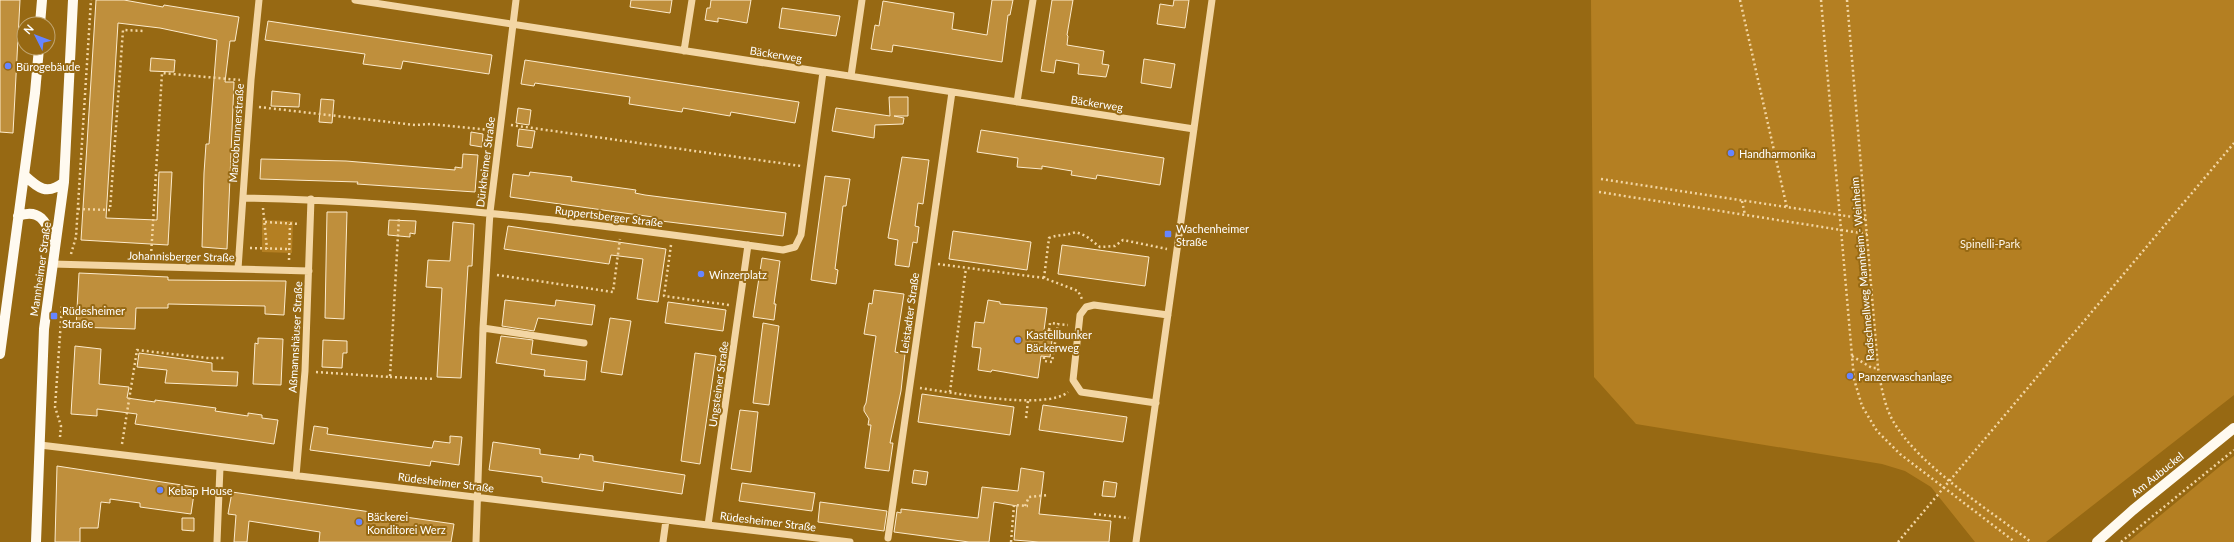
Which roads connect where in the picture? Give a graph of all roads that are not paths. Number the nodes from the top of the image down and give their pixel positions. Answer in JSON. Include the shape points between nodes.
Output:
{"nodes":[{"id":1,"x":42,"y":0,"type":"edge"},
{"id":2,"x":73,"y":0,"type":"edge"},
{"id":3,"x":259,"y":0,"type":"edge"},
{"id":4,"x":355,"y":0,"type":"edge"},
{"id":5,"x":516,"y":0,"type":"edge"},
{"id":6,"x":692,"y":0,"type":"edge"},
{"id":7,"x":862,"y":0,"type":"edge"},
{"id":8,"x":1033,"y":0,"type":"edge"},
{"id":9,"x":1212,"y":0,"type":"edge"},
{"id":10,"x":41,"y":16,"type":"edge"},
{"id":11,"x":512,"y":25,"type":"junction"},
{"id":12,"x":684,"y":51,"type":"junction"},
{"id":13,"x":37,"y":56,"type":"edge"},
{"id":14,"x":822,"y":72,"type":"junction"},
{"id":15,"x":851,"y":76,"type":"junction"},
{"id":16,"x":952,"y":92,"type":"junction"},
{"id":17,"x":1017,"y":102,"type":"junction"},
{"id":18,"x":1194,"y":129,"type":"junction"},
{"id":19,"x":24,"y":175,"type":"junction"},
{"id":20,"x":64,"y":182,"type":"junction"},
{"id":21,"x":243,"y":198,"type":"junction"},
{"id":22,"x":311,"y":199,"type":"junction"},
{"id":23,"x":490,"y":212,"type":"junction"},
{"id":24,"x":18,"y":216,"type":"junction"},
{"id":25,"x":56,"y":243,"type":"junction"},
{"id":26,"x":748,"y":245,"type":"junction"},
{"id":27,"x":52,"y":264,"type":"junction"},
{"id":28,"x":238,"y":269,"type":"junction"},
{"id":29,"x":309,"y":271,"type":"junction"},
{"id":30,"x":1168,"y":315,"type":"junction"},
{"id":31,"x":483,"y":328,"type":"junction"},
{"id":32,"x":584,"y":343,"type":"dead end"},
{"id":33,"x":0,"y":354,"type":"edge"},
{"id":34,"x":1156,"y":403,"type":"junction"},
{"id":35,"x":2234,"y":428,"type":"edge"},
{"id":36,"x":40,"y":445,"type":"junction"},
{"id":37,"x":220,"y":466,"type":"junction"},
{"id":38,"x":296,"y":476,"type":"junction"},
{"id":39,"x":477,"y":497,"type":"junction"},
{"id":40,"x":666,"y":520,"type":"junction"},
{"id":41,"x":708,"y":525,"type":"junction"},
{"id":42,"x":888,"y":538,"type":"dead end"},
{"id":43,"x":36,"y":542,"type":"edge"},
{"id":44,"x":216,"y":542,"type":"edge"},
{"id":45,"x":476,"y":542,"type":"edge"},
{"id":46,"x":663,"y":542,"type":"edge"},
{"id":47,"x":850,"y":542,"type":"edge"},
{"id":48,"x":1136,"y":542,"type":"edge"},
{"id":49,"x":2097,"y":542,"type":"edge"}],
"edges":[{"from":1,"to":10,"type":"main road"},
{"from":2,"to":20,"type":"main road","name":"Mannheimer Straße"},
{"from":3,"to":21,"type":"street","name":"Marcobrunnerstraße"},
{"from":4,"to":11,"type":"street","name":"Bäckerweg"},
{"from":5,"to":11,"type":"street","name":"Dürkheimer Straße"},
{"from":6,"to":12,"type":"street"},
{"from":7,"to":15,"type":"street"},
{"from":8,"to":17,"type":"street"},
{"from":9,"to":18,"type":"street"},
{"from":11,"to":12,"type":"street","name":"Bäckerweg"},
{"from":11,"to":23,"type":"street","name":"Dürkheimer Straße"},
{"from":12,"to":14,"type":"street","name":"Bäckerweg"},
{"from":13,"to":19,"type":"main road"},
{"from":14,"to":15,"type":"street","name":"Bäckerweg"},
{"from":14,"to":26,"type":"street","name":"Ruppertsberger Straße","via":[[801,235],[796,246],[783,250]]},
{"from":15,"to":16,"type":"street","name":"Bäckerweg"},
{"from":16,"to":17,"type":"street","name":"Bäckerweg"},
{"from":16,"to":42,"type":"street","name":"Leistadter Straße"},
{"from":17,"to":18,"type":"street","name":"Bäckerweg"},
{"from":18,"to":30,"type":"street"},
{"from":19,"to":20,"type":"main road","via":[[36,186],[47,190],[56,188]]},
{"from":19,"to":24,"type":"main road"},
{"from":20,"to":25,"type":"main road","name":"Mannheimer Straße"},
{"from":21,"to":22,"type":"street","name":"Ruppertsberger Straße"},
{"from":21,"to":28,"type":"street","name":"Marcobrunnerstraße"},
{"from":22,"to":23,"type":"street","name":"Ruppertsberger Straße"},
{"from":22,"to":29,"type":"street","name":"Aßmannshäuser Straße"},
{"from":23,"to":26,"type":"street","name":"Ruppertsberger Straße"},
{"from":23,"to":31,"type":"street","name":"Dürkheimer Straße"},
{"from":24,"to":25,"type":"main road","via":[[36,213],[45,222]]},
{"from":24,"to":33,"type":"main road"},
{"from":25,"to":27,"type":"main road","name":"Mannheimer Straße"},
{"from":26,"to":41,"type":"street","name":"Ungsteiner Straße"},
{"from":27,"to":28,"type":"street","name":"Johannisberger Straße"},
{"from":27,"to":36,"type":"main road","name":"Mannheimer Straße","via":[[44,329]]},
{"from":28,"to":29,"type":"street","name":"Johannisberger Straße"},
{"from":29,"to":38,"type":"street","name":"Aßmannshäuser Straße","via":[[305,371]]},
{"from":30,"to":34,"type":"street"},
{"from":30,"to":34,"type":"street","via":[[1094,305],[1086,307],[1080,315],[1073,380],[1075,386],[1081,392]]},
{"from":31,"to":32,"type":"street"},
{"from":31,"to":39,"type":"street","name":"Dürkheimer Straße"},
{"from":34,"to":48,"type":"street"},
{"from":35,"to":49,"type":"main road","name":"Am Aubuckel"},
{"from":36,"to":37,"type":"street","name":"Rüdesheimer Straße"},
{"from":36,"to":43,"type":"main road","name":"Mannheimer Straße"},
{"from":37,"to":38,"type":"street","name":"Rüdesheimer Straße"},
{"from":37,"to":44,"type":"street"},
{"from":38,"to":39,"type":"street","name":"Rüdesheimer Straße"},
{"from":39,"to":40,"type":"street","name":"Rüdesheimer Straße"},
{"from":39,"to":45,"type":"street","name":"Dürkheimer Straße"},
{"from":40,"to":41,"type":"street","name":"Rüdesheimer Straße"},
{"from":40,"to":46,"type":"street"},
{"from":41,"to":47,"type":"street","name":"Rüdesheimer Straße"}]}
